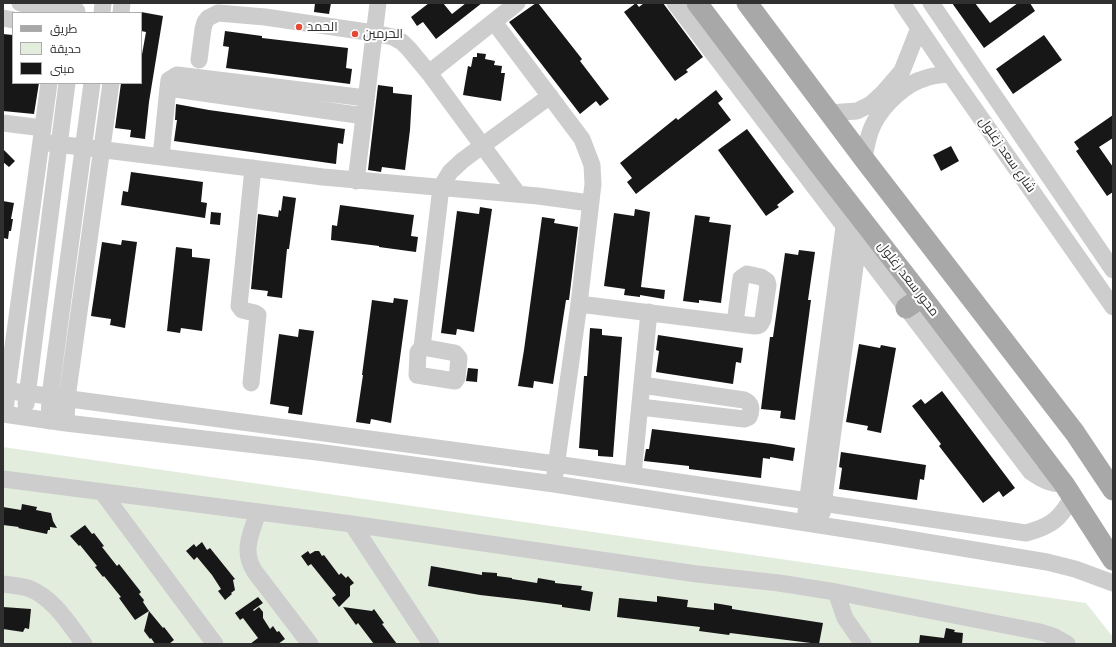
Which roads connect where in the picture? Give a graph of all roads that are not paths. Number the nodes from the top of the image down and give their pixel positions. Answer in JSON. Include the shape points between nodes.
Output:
{"nodes":[{"id":1,"x":20,"y":3,"type":"edge"},
{"id":2,"x":378,"y":3,"type":"edge"},
{"id":3,"x":517,"y":3,"type":"edge"},
{"id":4,"x":675,"y":3,"type":"edge"},
{"id":5,"x":697,"y":3,"type":"edge"},
{"id":6,"x":747,"y":3,"type":"edge"},
{"id":7,"x":902,"y":3,"type":"edge"},
{"id":8,"x":931,"y":3,"type":"edge"},
{"id":9,"x":59,"y":8,"type":"edge"},
{"id":10,"x":77,"y":9,"type":"edge"},
{"id":11,"x":494,"y":22,"type":"junction"},
{"id":12,"x":918,"y":28,"type":"junction"},
{"id":13,"x":374,"y":33,"type":"junction"},
{"id":14,"x":199,"y":60,"type":"dead end"},
{"id":15,"x":429,"y":73,"type":"junction"},
{"id":16,"x":950,"y":74,"type":"junction"},
{"id":17,"x":49,"y":84,"type":"edge"},
{"id":18,"x":67,"y":84,"type":"edge"},
{"id":19,"x":92,"y":84,"type":"edge"},
{"id":20,"x":111,"y":84,"type":"edge"},
{"id":21,"x":168,"y":88,"type":"junction"},
{"id":22,"x":550,"y":96,"type":"junction"},
{"id":23,"x":366,"y":98,"type":"junction"},
{"id":24,"x":829,"y":113,"type":"junction"},
{"id":25,"x":364,"y":116,"type":"junction"},
{"id":26,"x":3,"y":123,"type":"edge"},
{"id":27,"x":42,"y":135,"type":"junction"},
{"id":28,"x":59,"y":144,"type":"junction"},
{"id":29,"x":482,"y":146,"type":"junction"},
{"id":30,"x":84,"y":147,"type":"junction"},
{"id":31,"x":101,"y":149,"type":"junction"},
{"id":32,"x":161,"y":157,"type":"junction"},
{"id":33,"x":864,"y":159,"type":"junction"},
{"id":34,"x":253,"y":168,"type":"junction"},
{"id":35,"x":814,"y":173,"type":"junction"},
{"id":36,"x":356,"y":181,"type":"junction"},
{"id":37,"x":441,"y":187,"type":"junction"},
{"id":38,"x":518,"y":194,"type":"junction"},
{"id":39,"x":590,"y":203,"type":"junction"},
{"id":40,"x":844,"y":227,"type":"junction"},
{"id":41,"x":858,"y":244,"type":"junction"},
{"id":42,"x":1113,"y":270,"type":"edge"},
{"id":43,"x":914,"y":303,"type":"junction"},
{"id":44,"x":579,"y":304,"type":"junction"},
{"id":45,"x":1113,"y":307,"type":"edge"},
{"id":46,"x":649,"y":312,"type":"junction"},
{"id":47,"x":735,"y":323,"type":"dead end"},
{"id":48,"x":422,"y":347,"type":"dead end"},
{"id":49,"x":251,"y":383,"type":"dead end"},
{"id":50,"x":642,"y":385,"type":"junction"},
{"id":51,"x":5,"y":390,"type":"edge"},
{"id":52,"x":26,"y":393,"type":"junction"},
{"id":53,"x":702,"y":394,"type":"junction"},
{"id":54,"x":50,"y":396,"type":"junction"},
{"id":55,"x":67,"y":398,"type":"junction"},
{"id":56,"x":640,"y":406,"type":"junction"},
{"id":57,"x":4,"y":414,"type":"edge"},
{"id":58,"x":699,"y":414,"type":"junction"},
{"id":59,"x":25,"y":417,"type":"junction"},
{"id":60,"x":49,"y":421,"type":"junction"},
{"id":61,"x":66,"y":423,"type":"junction"},
{"id":62,"x":556,"y":464,"type":"junction"},
{"id":63,"x":633,"y":475,"type":"junction"},
{"id":64,"x":3,"y":479,"type":"edge"},
{"id":65,"x":554,"y":484,"type":"junction"},
{"id":66,"x":1069,"y":490,"type":"junction"},
{"id":67,"x":1113,"y":490,"type":"edge"},
{"id":68,"x":102,"y":492,"type":"junction"},
{"id":69,"x":816,"y":502,"type":"junction"},
{"id":70,"x":258,"y":512,"type":"junction"},
{"id":71,"x":352,"y":524,"type":"junction"},
{"id":72,"x":812,"y":524,"type":"junction"},
{"id":73,"x":1026,"y":533,"type":"junction"},
{"id":74,"x":1028,"y":559,"type":"junction"},
{"id":75,"x":1113,"y":560,"type":"edge"},
{"id":76,"x":1113,"y":583,"type":"edge"},
{"id":77,"x":3,"y":584,"type":"edge"},
{"id":78,"x":836,"y":592,"type":"junction"},
{"id":79,"x":84,"y":644,"type":"edge"},
{"id":80,"x":215,"y":644,"type":"edge"},
{"id":81,"x":310,"y":644,"type":"edge"},
{"id":82,"x":431,"y":644,"type":"edge"},
{"id":83,"x":863,"y":644,"type":"edge"},
{"id":84,"x":1067,"y":644,"type":"edge"}],
"edges":[{"from":1,"to":9,"type":"street"},
{"from":2,"to":13,"type":"street"},
{"from":3,"to":11,"type":"street"},
{"from":4,"to":35,"type":"street"},
{"from":5,"to":35,"type":"main road","name":"محور سعد زغلول"},
{"from":6,"to":24,"type":"main road"},
{"from":7,"to":12,"type":"street","name":"شارع سعد زغلول"},
{"from":8,"to":42,"type":"street","name":"شارع سعد زغلول"},
{"from":9,"to":10,"type":"street"},
{"from":11,"to":15,"type":"street"},
{"from":11,"to":22,"type":"street"},
{"from":12,"to":16,"type":"street","name":"شارع سعد زغلول"},
{"from":12,"to":24,"type":"street","via":[[902,71],[883,93],[871,104],[857,111]]},
{"from":13,"to":14,"type":"street","via":[[265,17],[218,13],[205,22]]},
{"from":13,"to":15,"type":"street","via":[[402,42]]},
{"from":13,"to":23,"type":"street"},
{"from":15,"to":29,"type":"street"},
{"from":16,"to":33,"type":"street","via":[[924,78],[893,98],[874,122]]},
{"from":16,"to":45,"type":"street","name":"شارع سعد زغلول"},
{"from":17,"to":27,"type":"street"},
{"from":18,"to":28,"type":"street"},
{"from":19,"to":30,"type":"street"},
{"from":20,"to":31,"type":"street"},
{"from":21,"to":23,"type":"street","via":[[170,80],[182,75]]},
{"from":21,"to":25,"type":"street"},
{"from":21,"to":32,"type":"street"},
{"from":22,"to":29,"type":"street"},
{"from":22,"to":39,"type":"street","via":[[582,139],[592,165]]},
{"from":23,"to":25,"type":"street"},
{"from":24,"to":33,"type":"main road"},
{"from":25,"to":36,"type":"street"},
{"from":26,"to":27,"type":"street"},
{"from":27,"to":28,"type":"street"},
{"from":27,"to":51,"type":"street"},
{"from":28,"to":30,"type":"street"},
{"from":28,"to":52,"type":"street"},
{"from":29,"to":37,"type":"street","via":[[456,166]]},
{"from":29,"to":38,"type":"street"},
{"from":30,"to":31,"type":"street"},
{"from":30,"to":54,"type":"street"},
{"from":31,"to":32,"type":"street"},
{"from":31,"to":55,"type":"street"},
{"from":32,"to":34,"type":"street"},
{"from":33,"to":67,"type":"main road","via":[[1074,433]]},
{"from":34,"to":36,"type":"street"},
{"from":34,"to":49,"type":"street","via":[[239,306],[242,310],[258,315]]},
{"from":35,"to":40,"type":"street"},
{"from":35,"to":43,"type":"main road","name":"محور سعد زغلول"},
{"from":36,"to":37,"type":"street"},
{"from":37,"to":38,"type":"street"},
{"from":37,"to":48,"type":"street"},
{"from":38,"to":39,"type":"street"},
{"from":39,"to":44,"type":"street"},
{"from":40,"to":41,"type":"street"},
{"from":40,"to":69,"type":"street"},
{"from":41,"to":43,"type":"street"},
{"from":41,"to":69,"type":"street"},
{"from":43,"to":66,"type":"main road","name":"محور سعد زغلول"},
{"from":44,"to":46,"type":"street"},
{"from":44,"to":62,"type":"street"},
{"from":46,"to":47,"type":"street"},
{"from":46,"to":50,"type":"street"},
{"from":50,"to":53,"type":"street"},
{"from":50,"to":56,"type":"street"},
{"from":51,"to":52,"type":"street"},
{"from":51,"to":57,"type":"street"},
{"from":52,"to":54,"type":"street"},
{"from":52,"to":59,"type":"street"},
{"from":53,"to":58,"type":"street"},
{"from":53,"to":58,"type":"street","via":[[744,400],[750,403],[750,414],[746,419]]},
{"from":54,"to":55,"type":"street"},
{"from":54,"to":60,"type":"street"},
{"from":55,"to":61,"type":"street"},
{"from":55,"to":62,"type":"street"},
{"from":56,"to":58,"type":"street"},
{"from":56,"to":63,"type":"street"},
{"from":57,"to":59,"type":"street"},
{"from":59,"to":60,"type":"street"},
{"from":60,"to":61,"type":"street"},
{"from":61,"to":65,"type":"street","via":[[317,452]]},
{"from":62,"to":63,"type":"street"},
{"from":62,"to":65,"type":"street"},
{"from":63,"to":69,"type":"street"},
{"from":64,"to":68,"type":"street"},
{"from":65,"to":72,"type":"street"},
{"from":66,"to":73,"type":"street","via":[[1064,512],[1053,522]]},
{"from":66,"to":75,"type":"main road","name":"محور سعد زغلول"},
{"from":68,"to":70,"type":"street"},
{"from":68,"to":80,"type":"street"},
{"from":69,"to":72,"type":"street"},
{"from":69,"to":73,"type":"street"},
{"from":70,"to":71,"type":"street"},
{"from":70,"to":81,"type":"street","via":[[248,545],[248,559],[255,572]]},
{"from":71,"to":78,"type":"street"},
{"from":71,"to":82,"type":"street"},
{"from":72,"to":74,"type":"street"},
{"from":73,"to":74,"type":"street"},
{"from":74,"to":76,"type":"street","via":[[1075,569]]},
{"from":77,"to":79,"type":"street","via":[[28,588],[46,599]]},
{"from":78,"to":83,"type":"street","via":[[845,618]]},
{"from":78,"to":84,"type":"street","via":[[1040,632]]}]}
